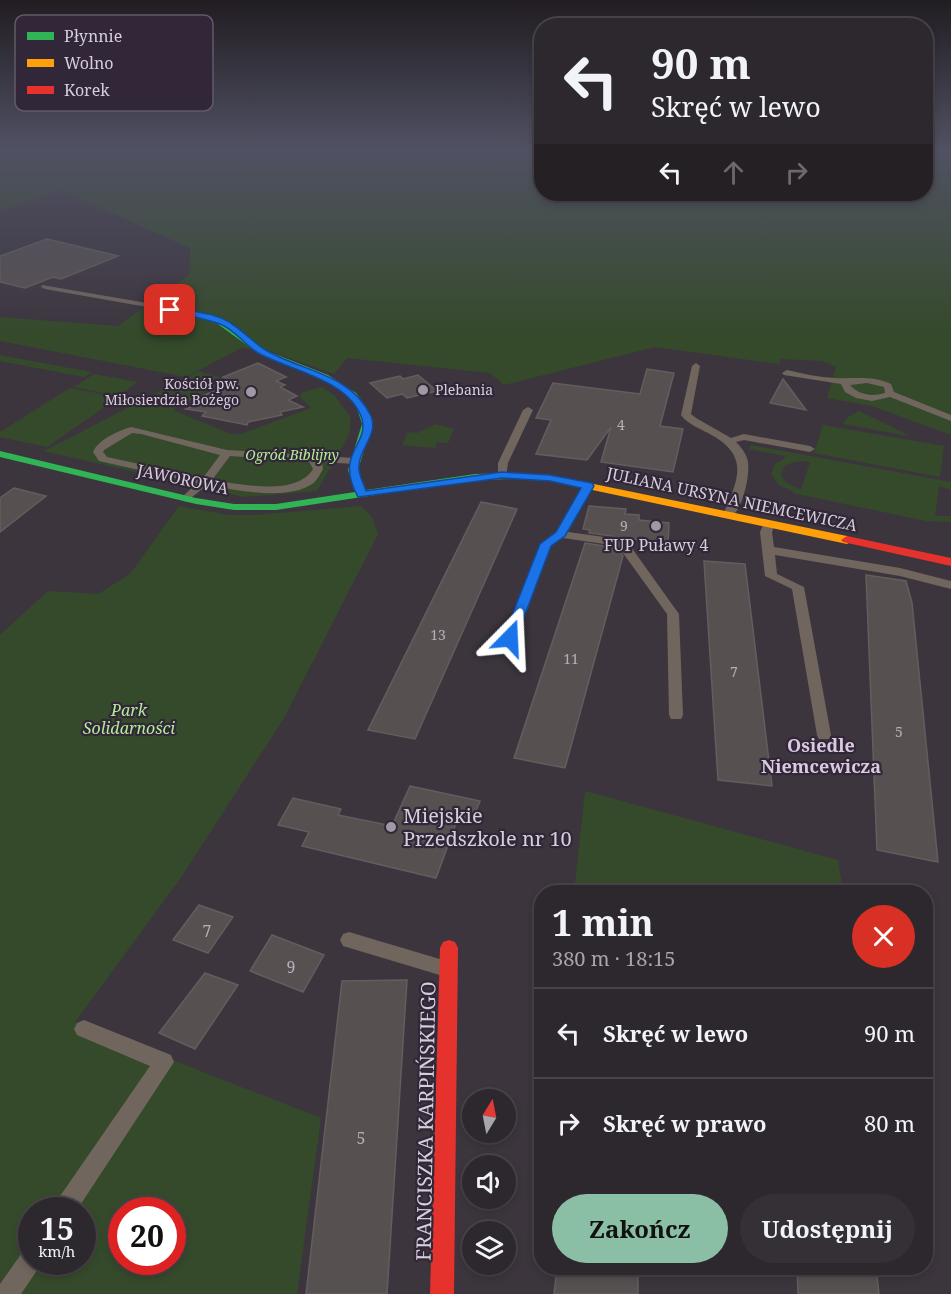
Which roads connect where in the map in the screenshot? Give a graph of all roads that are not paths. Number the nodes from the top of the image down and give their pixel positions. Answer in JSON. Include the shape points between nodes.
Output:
{"nodes":[{"id":1,"x":45,"y":287,"type":"dead end"},
{"id":2,"x":147,"y":305,"type":"joint"},
{"id":3,"x":696,"y":366,"type":"dead end"},
{"id":4,"x":787,"y":373,"type":"dead end"},
{"id":5,"x":847,"y":381,"type":"junction"},
{"id":6,"x":890,"y":394,"type":"junction"},
{"id":7,"x":528,"y":410,"type":"dead end"},
{"id":8,"x":951,"y":418,"type":"edge"},
{"id":9,"x":730,"y":441,"type":"junction"},
{"id":10,"x":810,"y":449,"type":"dead end"},
{"id":11,"x":227,"y":453,"type":"junction"},
{"id":12,"x":0,"y":454,"type":"edge"},
{"id":13,"x":312,"y":458,"type":"junction"},
{"id":14,"x":354,"y":461,"type":"junction"},
{"id":15,"x":502,"y":475,"type":"junction"},
{"id":16,"x":206,"y":481,"type":"junction"},
{"id":17,"x":588,"y":486,"type":"junction"},
{"id":18,"x":362,"y":495,"type":"junction"},
{"id":19,"x":186,"y":499,"type":"junction"},
{"id":20,"x":729,"y":515,"type":"junction"},
{"id":21,"x":769,"y":523,"type":"junction"},
{"id":22,"x":561,"y":534,"type":"junction"},
{"id":23,"x":768,"y":550,"type":"junction"},
{"id":24,"x":951,"y":562,"type":"edge"},
{"id":25,"x":951,"y":585,"type":"edge"},
{"id":26,"x":510,"y":638,"type":"dead end"},
{"id":27,"x":676,"y":715,"type":"dead end"},
{"id":28,"x":824,"y":735,"type":"dead end"},
{"id":29,"x":350,"y":940,"type":"dead end"},
{"id":30,"x":449,"y":948,"type":"dead end"},
{"id":31,"x":448,"y":969,"type":"junction"},
{"id":32,"x":84,"y":1029,"type":"dead end"},
{"id":33,"x":72,"y":1197,"type":"edge"},
{"id":34,"x":20,"y":1275,"type":"edge"},
{"id":35,"x":7,"y":1294,"type":"edge"},
{"id":36,"x":442,"y":1294,"type":"edge"}],
"edges":[{"from":1,"to":2,"type":"lane"},
{"from":2,"to":14,"type":"street","via":[[218,320],[233,327],[262,352],[327,378],[351,394],[367,424]]},
{"from":3,"to":9,"type":"lane","via":[[686,415]]},
{"from":4,"to":5,"type":"lane"},
{"from":5,"to":6,"type":"lane","via":[[862,378],[881,382],[891,390]]},
{"from":5,"to":6,"type":"lane","via":[[847,390],[864,397]]},
{"from":6,"to":8,"type":"lane"},
{"from":7,"to":15,"type":"lane","via":[[503,463]]},
{"from":9,"to":10,"type":"lane","via":[[744,437]]},
{"from":9,"to":20,"type":"lane","via":[[741,454],[745,469]]},
{"from":11,"to":13,"type":"lane"},
{"from":11,"to":16,"type":"lane"},
{"from":11,"to":16,"type":"lane","via":[[131,430],[98,452],[103,459]]},
{"from":12,"to":19,"type":"street","name":"JAWOROWA"},
{"from":13,"to":14,"type":"lane"},
{"from":13,"to":16,"type":"lane","via":[[318,469],[306,484],[294,487],[261,490]]},
{"from":14,"to":18,"type":"street","via":[[353,470]]},
{"from":15,"to":17,"type":"street","name":"JULIANA URSYNA NIEMCEWICZA","via":[[550,478]]},
{"from":15,"to":18,"type":"street","name":"JULIANA URSYNA NIEMCEWICZA"},
{"from":16,"to":19,"type":"lane"},
{"from":17,"to":20,"type":"street","name":"JULIANA URSYNA NIEMCEWICZA"},
{"from":17,"to":22,"type":"lane"},
{"from":18,"to":19,"type":"street","name":"JAWOROWA","via":[[276,507],[218,505]]},
{"from":20,"to":21,"type":"street","name":"JULIANA URSYNA NIEMCEWICZA"},
{"from":21,"to":23,"type":"lane"},
{"from":21,"to":24,"type":"street","name":"JULIANA URSYNA NIEMCEWICZA"},
{"from":22,"to":26,"type":"lane","via":[[546,544]]},
{"from":22,"to":27,"type":"lane","via":[[622,543],[673,615]]},
{"from":23,"to":25,"type":"lane","via":[[900,572]]},
{"from":23,"to":28,"type":"lane","via":[[771,576],[798,587]]},
{"from":29,"to":31,"type":"lane"},
{"from":30,"to":31,"type":"street","name":"FRANCISZKA KARPIŃSKIEGO"},
{"from":31,"to":36,"type":"street","name":"FRANCISZKA KARPIŃSKIEGO"},
{"from":32,"to":33,"type":"lane","via":[[164,1062]]},
{"from":34,"to":35,"type":"lane"}]}
